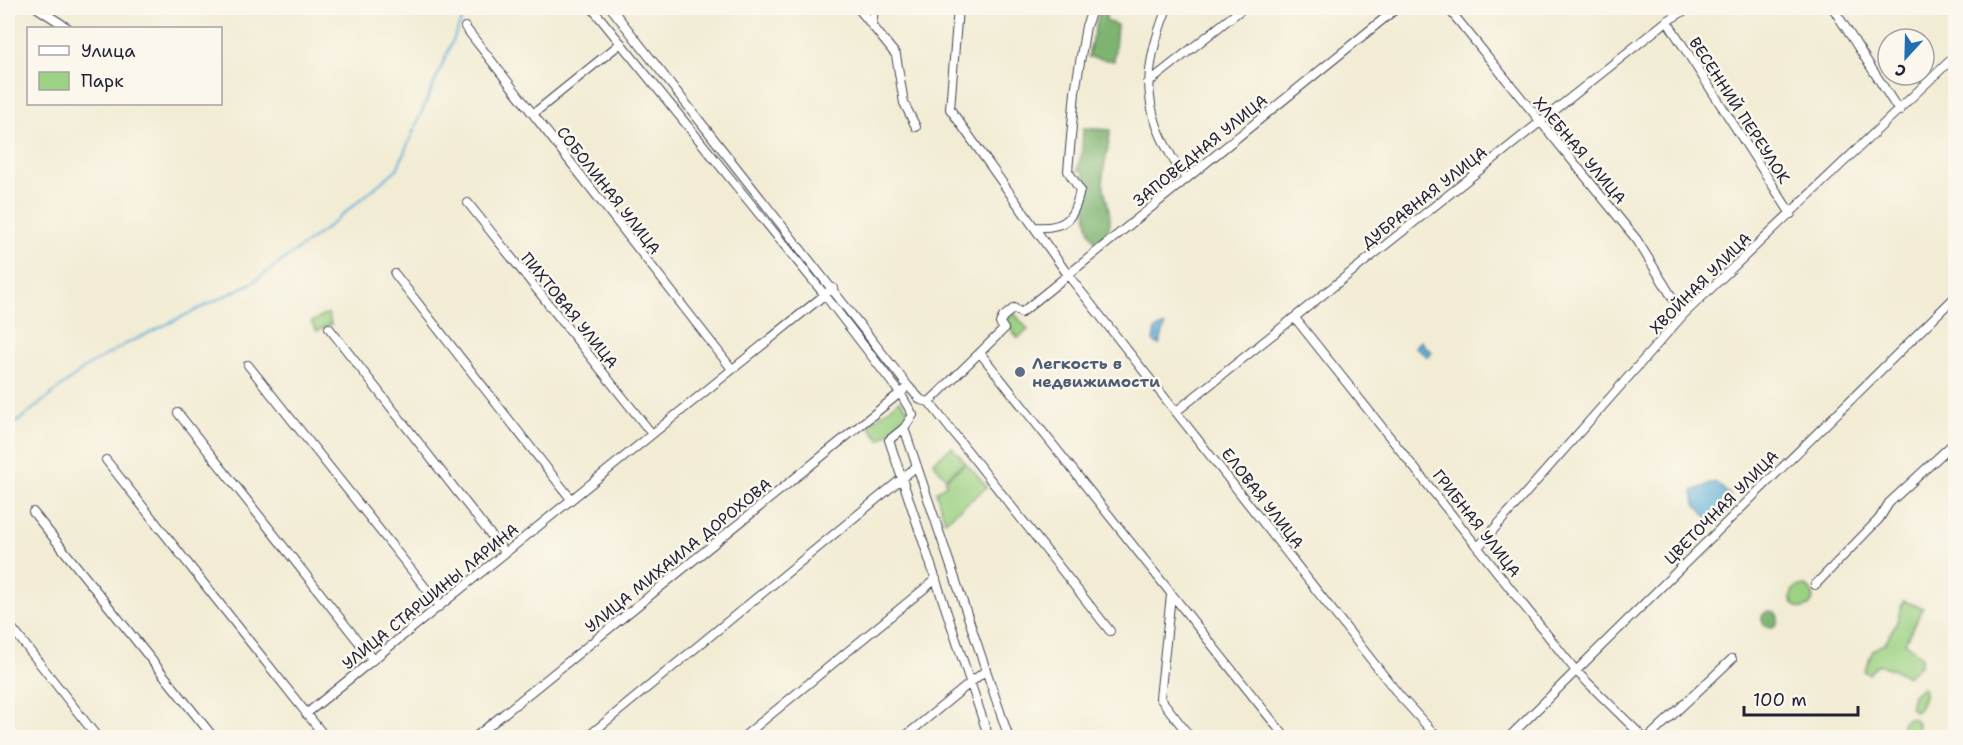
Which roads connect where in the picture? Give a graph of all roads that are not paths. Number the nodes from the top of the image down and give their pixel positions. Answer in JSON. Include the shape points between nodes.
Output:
{"nodes":[{"id":1,"x":37,"y":8,"type":"edge"},
{"id":2,"x":592,"y":8,"type":"edge"},
{"id":3,"x":611,"y":8,"type":"edge"},
{"id":4,"x":858,"y":8,"type":"edge"},
{"id":5,"x":874,"y":8,"type":"edge"},
{"id":6,"x":958,"y":8,"type":"edge"},
{"id":7,"x":1093,"y":8,"type":"edge"},
{"id":8,"x":1167,"y":8,"type":"edge"},
{"id":9,"x":1244,"y":8,"type":"edge"},
{"id":10,"x":1396,"y":8,"type":"edge"},
{"id":11,"x":1448,"y":8,"type":"edge"},
{"id":12,"x":1689,"y":8,"type":"edge"},
{"id":13,"x":1833,"y":8,"type":"edge"},
{"id":14,"x":1666,"y":21,"type":"junction"},
{"id":15,"x":872,"y":26,"type":"junction"},
{"id":16,"x":66,"y":27,"type":"edge"},
{"id":17,"x":465,"y":27,"type":"dead end"},
{"id":18,"x":621,"y":43,"type":"junction"},
{"id":19,"x":1956,"y":55,"type":"edge"},
{"id":20,"x":1148,"y":84,"type":"junction"},
{"id":21,"x":1899,"y":111,"type":"junction"},
{"id":22,"x":533,"y":114,"type":"junction"},
{"id":23,"x":1539,"y":122,"type":"junction"},
{"id":24,"x":916,"y":127,"type":"dead end"},
{"id":25,"x":1186,"y":179,"type":"junction"},
{"id":26,"x":468,"y":203,"type":"dead end"},
{"id":27,"x":1791,"y":214,"type":"junction"},
{"id":28,"x":1034,"y":227,"type":"junction"},
{"id":29,"x":395,"y":274,"type":"dead end"},
{"id":30,"x":1068,"y":275,"type":"junction"},
{"id":31,"x":833,"y":288,"type":"junction"},
{"id":32,"x":824,"y":294,"type":"junction"},
{"id":33,"x":1956,"y":296,"type":"edge"},
{"id":34,"x":1683,"y":315,"type":"junction"},
{"id":35,"x":1295,"y":318,"type":"junction"},
{"id":36,"x":329,"y":328,"type":"dead end"},
{"id":37,"x":980,"y":352,"type":"junction"},
{"id":38,"x":248,"y":365,"type":"dead end"},
{"id":39,"x":732,"y":369,"type":"junction"},
{"id":40,"x":908,"y":386,"type":"junction"},
{"id":41,"x":900,"y":393,"type":"junction"},
{"id":42,"x":929,"y":402,"type":"junction"},
{"id":43,"x":1178,"y":410,"type":"junction"},
{"id":44,"x":177,"y":413,"type":"dead end"},
{"id":45,"x":904,"y":428,"type":"junction"},
{"id":46,"x":652,"y":434,"type":"junction"},
{"id":47,"x":1956,"y":441,"type":"edge"},
{"id":48,"x":106,"y":460,"type":"dead end"},
{"id":49,"x":917,"y":466,"type":"junction"},
{"id":50,"x":901,"y":479,"type":"junction"},
{"id":51,"x":571,"y":499,"type":"junction"},
{"id":52,"x":33,"y":512,"type":"dead end"},
{"id":53,"x":1479,"y":546,"type":"junction"},
{"id":54,"x":505,"y":553,"type":"junction"},
{"id":55,"x":936,"y":579,"type":"junction"},
{"id":56,"x":1815,"y":585,"type":"dead end"},
{"id":57,"x":1171,"y":595,"type":"junction"},
{"id":58,"x":440,"y":606,"type":"junction"},
{"id":59,"x":8,"y":624,"type":"edge"},
{"id":60,"x":1110,"y":631,"type":"dead end"},
{"id":61,"x":1732,"y":659,"type":"dead end"},
{"id":62,"x":373,"y":660,"type":"junction"},
{"id":63,"x":986,"y":670,"type":"junction"},
{"id":64,"x":1576,"y":671,"type":"junction"},
{"id":65,"x":970,"y":682,"type":"junction"},
{"id":66,"x":306,"y":714,"type":"junction"},
{"id":67,"x":98,"y":738,"type":"edge"},
{"id":68,"x":214,"y":738,"type":"edge"},
{"id":69,"x":326,"y":738,"type":"edge"},
{"id":70,"x":474,"y":738,"type":"edge"},
{"id":71,"x":586,"y":738,"type":"edge"},
{"id":72,"x":742,"y":738,"type":"edge"},
{"id":73,"x":903,"y":738,"type":"edge"},
{"id":74,"x":989,"y":738,"type":"edge"},
{"id":75,"x":1009,"y":738,"type":"edge"},
{"id":76,"x":1191,"y":738,"type":"edge"},
{"id":77,"x":1286,"y":738,"type":"edge"},
{"id":78,"x":1438,"y":738,"type":"edge"},
{"id":79,"x":1508,"y":738,"type":"edge"},
{"id":80,"x":1644,"y":738,"type":"edge"},
{"id":81,"x":1648,"y":738,"type":"edge"}],
"edges":[{"from":1,"to":16,"type":"street"},
{"from":2,"to":18,"type":"street"},
{"from":3,"to":31,"type":"street"},
{"from":4,"to":15,"type":"street"},
{"from":5,"to":15,"type":"street"},
{"from":6,"to":28,"type":"street","name":"ЕЛОВАЯ УЛИЦА","via":[[950,109]]},
{"from":7,"to":28,"type":"street","via":[[1086,26],[1075,92],[1068,171],[1080,190],[1077,205],[1064,223],[1054,228]]},
{"from":8,"to":20,"type":"street","via":[[1151,52]]},
{"from":9,"to":20,"type":"street"},
{"from":10,"to":25,"type":"street","name":"ЗАПОВЕДНАЯ УЛИЦА"},
{"from":11,"to":23,"type":"street","name":"ХЛЕБНАЯ УЛИЦА"},
{"from":12,"to":14,"type":"street","name":"ДУБРАВНАЯ УЛИЦА"},
{"from":13,"to":21,"type":"street"},
{"from":14,"to":23,"type":"street","name":"ДУБРАВНАЯ УЛИЦА"},
{"from":14,"to":27,"type":"street","name":"ВЕСЕННИЙ ПЕРЕУЛОК"},
{"from":15,"to":24,"type":"street","via":[[896,55],[904,103]]},
{"from":17,"to":22,"type":"street","name":"СОБОЛИНАЯ УЛИЦА"},
{"from":18,"to":22,"type":"street"},
{"from":18,"to":32,"type":"street"},
{"from":19,"to":21,"type":"street","name":"ХВОЙНАЯ УЛИЦА"},
{"from":20,"to":25,"type":"street","via":[[1159,132]]},
{"from":21,"to":27,"type":"street","name":"ХВОЙНАЯ УЛИЦА"},
{"from":22,"to":39,"type":"street","name":"СОБОЛИНАЯ УЛИЦА"},
{"from":23,"to":34,"type":"street","name":"ХЛЕБНАЯ УЛИЦА","via":[[1637,240]]},
{"from":23,"to":35,"type":"street","name":"ДУБРАВНАЯ УЛИЦА"},
{"from":25,"to":30,"type":"street","name":"ЗАПОВЕДНАЯ УЛИЦА"},
{"from":26,"to":46,"type":"street","name":"ПИХТОВАЯ УЛИЦА"},
{"from":27,"to":34,"type":"street","name":"ХВОЙНАЯ УЛИЦА"},
{"from":28,"to":30,"type":"street","name":"ЕЛОВАЯ УЛИЦА"},
{"from":29,"to":51,"type":"street"},
{"from":30,"to":37,"type":"street","name":"ЗАПОВЕДНАЯ УЛИЦА","via":[[1021,313],[1014,308],[1003,317],[1000,323],[1004,329]]},
{"from":30,"to":43,"type":"street","name":"ЕЛОВАЯ УЛИЦА"},
{"from":31,"to":32,"type":"street","name":"УЛИЦА СТАРШИНЫ ЛАРИНА"},
{"from":31,"to":40,"type":"street"},
{"from":32,"to":39,"type":"street","name":"УЛИЦА СТАРШИНЫ ЛАРИНА"},
{"from":32,"to":41,"type":"street"},
{"from":33,"to":64,"type":"street","name":"ЦВЕТОЧНАЯ УЛИЦА"},
{"from":34,"to":53,"type":"street","name":"ХВОЙНАЯ УЛИЦА"},
{"from":35,"to":43,"type":"street","name":"ДУБРАВНАЯ УЛИЦА"},
{"from":35,"to":53,"type":"street","name":"ГРИБНАЯ УЛИЦА"},
{"from":36,"to":54,"type":"street"},
{"from":37,"to":42,"type":"street"},
{"from":37,"to":57,"type":"street"},
{"from":38,"to":58,"type":"street"},
{"from":39,"to":46,"type":"street","name":"УЛИЦА СТАРШИНЫ ЛАРИНА"},
{"from":40,"to":41,"type":"street","name":"УЛИЦА МИХАИЛА ДОРОХОВА"},
{"from":40,"to":42,"type":"street","via":[[921,400]]},
{"from":41,"to":45,"type":"street","via":[[913,415]]},
{"from":41,"to":70,"type":"street","name":"УЛИЦА МИХАИЛА ДОРОХОВА"},
{"from":42,"to":60,"type":"street"},
{"from":43,"to":78,"type":"street","name":"ЕЛОВАЯ УЛИЦА","via":[[1399,695]]},
{"from":44,"to":62,"type":"street"},
{"from":45,"to":49,"type":"street"},
{"from":45,"to":50,"type":"street","via":[[889,440]]},
{"from":46,"to":51,"type":"street","name":"УЛИЦА СТАРШИНЫ ЛАРИНА"},
{"from":47,"to":56,"type":"street","via":[[1889,503],[1879,519]]},
{"from":48,"to":66,"type":"street"},
{"from":49,"to":50,"type":"street"},
{"from":49,"to":63,"type":"street"},
{"from":50,"to":55,"type":"street"},
{"from":50,"to":71,"type":"street"},
{"from":51,"to":54,"type":"street","name":"УЛИЦА СТАРШИНЫ ЛАРИНА"},
{"from":52,"to":68,"type":"street"},
{"from":53,"to":64,"type":"street","name":"ГРИБНАЯ УЛИЦА"},
{"from":54,"to":58,"type":"street","name":"УЛИЦА СТАРШИНЫ ЛАРИНА"},
{"from":55,"to":65,"type":"street"},
{"from":55,"to":72,"type":"street"},
{"from":57,"to":76,"type":"street","via":[[1160,698]]},
{"from":57,"to":77,"type":"street"},
{"from":58,"to":62,"type":"street","name":"УЛИЦА СТАРШИНЫ ЛАРИНА"},
{"from":59,"to":67,"type":"street"},
{"from":61,"to":81,"type":"street"},
{"from":62,"to":66,"type":"street","name":"УЛИЦА СТАРШИНЫ ЛАРИНА"},
{"from":63,"to":65,"type":"street"},
{"from":63,"to":75,"type":"street"},
{"from":64,"to":79,"type":"street","name":"ЦВЕТОЧНАЯ УЛИЦА"},
{"from":64,"to":80,"type":"street","name":"ГРИБНАЯ УЛИЦА"},
{"from":65,"to":73,"type":"street"},
{"from":65,"to":74,"type":"street"},
{"from":66,"to":69,"type":"street"}]}
